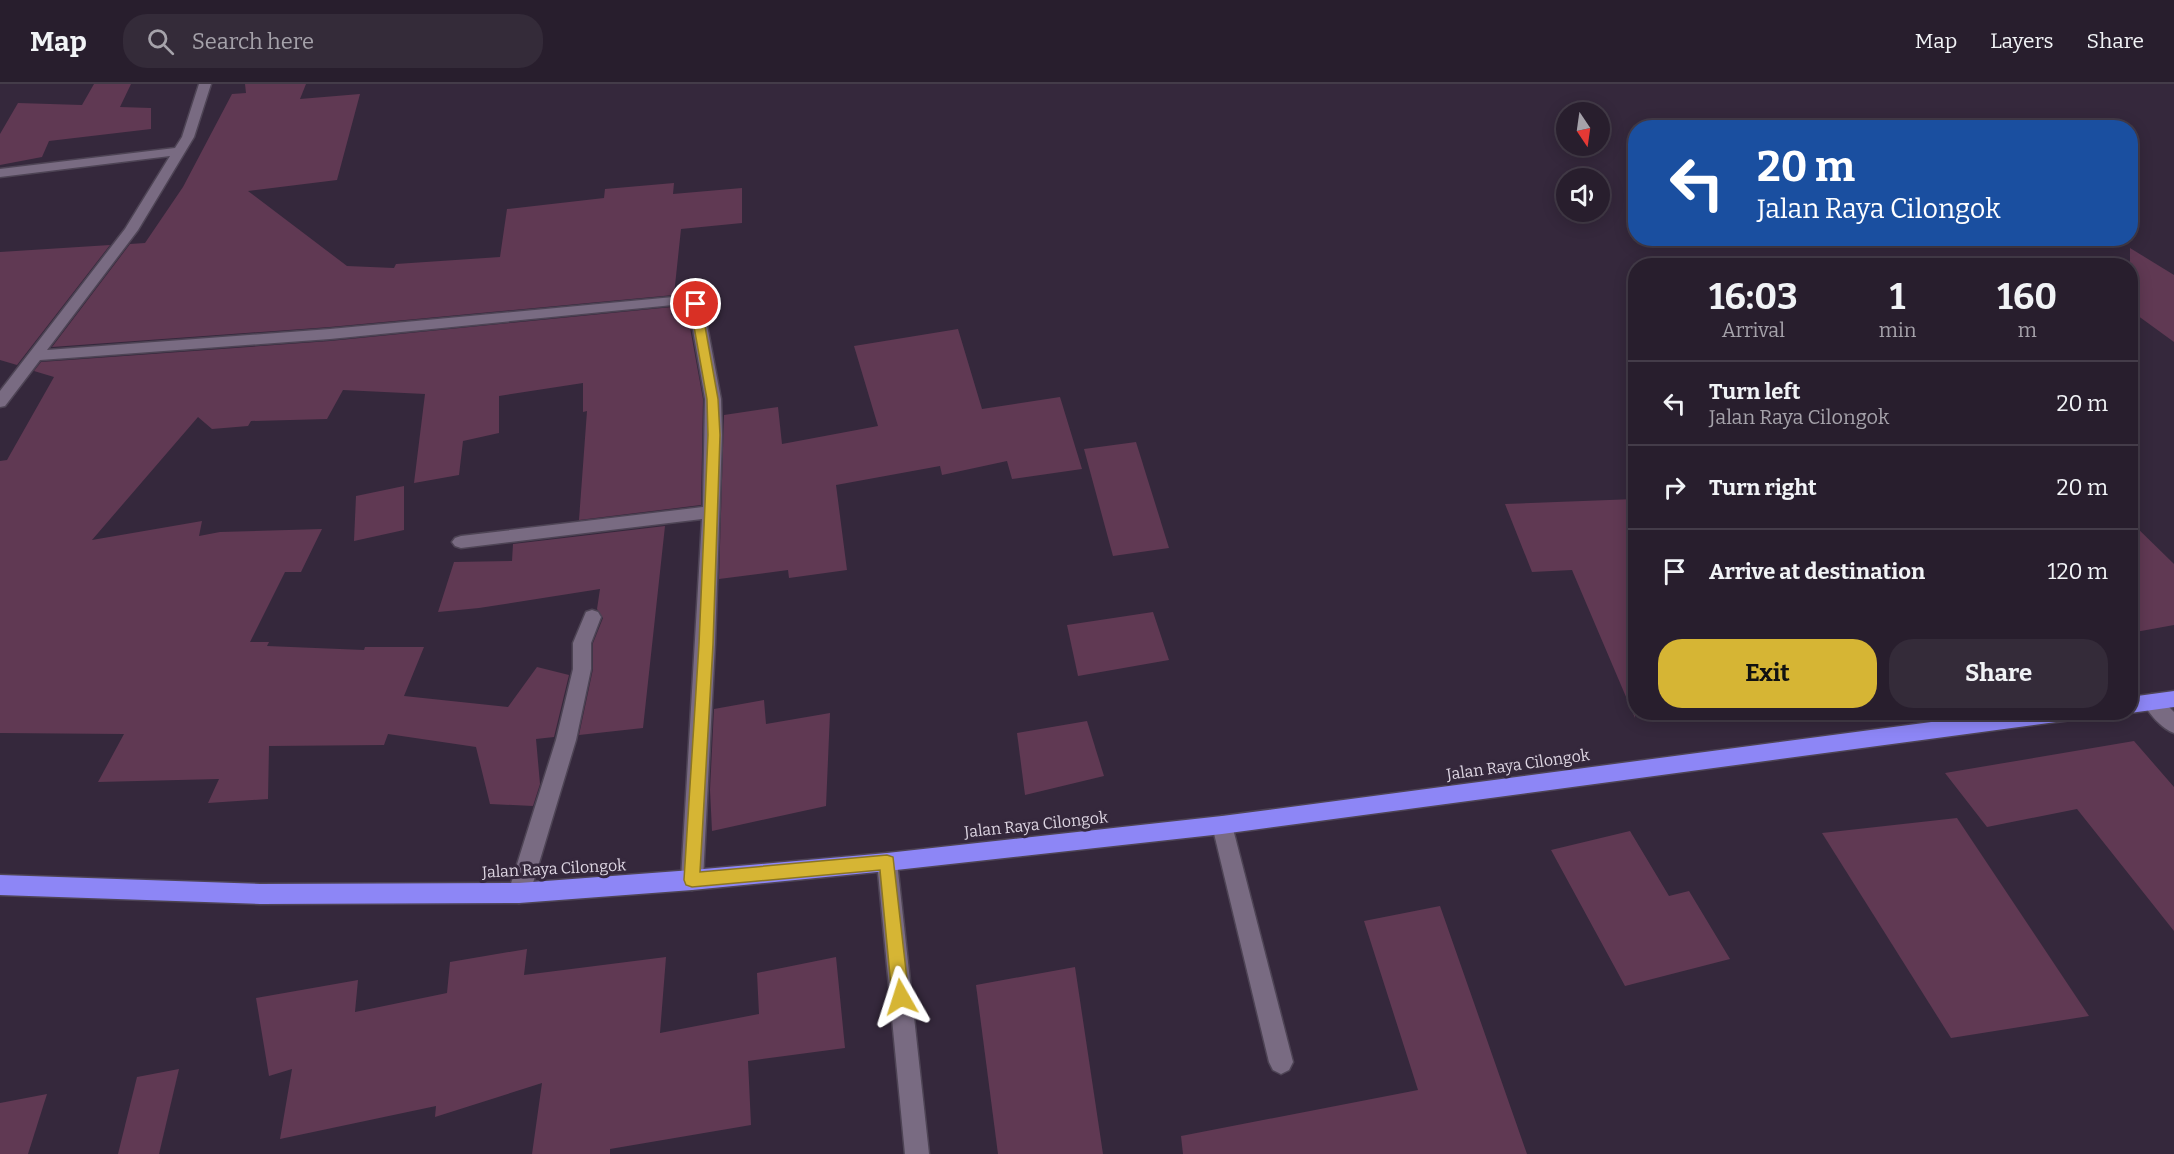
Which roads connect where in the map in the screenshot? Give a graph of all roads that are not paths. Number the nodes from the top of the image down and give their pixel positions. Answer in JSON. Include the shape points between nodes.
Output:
{"nodes":[{"id":1,"x":205,"y":84,"type":"edge"},
{"id":2,"x":179,"y":151,"type":"junction"},
{"id":3,"x":0,"y":173,"type":"edge"},
{"id":4,"x":34,"y":356,"type":"junction"},
{"id":5,"x":0,"y":402,"type":"edge"},
{"id":6,"x":711,"y":512,"type":"junction"},
{"id":7,"x":461,"y":542,"type":"dead end"},
{"id":8,"x":592,"y":617,"type":"dead end"},
{"id":9,"x":2174,"y":699,"type":"edge"},
{"id":10,"x":2152,"y":702,"type":"junction"},
{"id":11,"x":2138,"y":704,"type":"edge"},
{"id":12,"x":2011,"y":720,"type":"edge"},
{"id":13,"x":2174,"y":725,"type":"edge"},
{"id":14,"x":1222,"y":825,"type":"junction"},
{"id":15,"x":887,"y":862,"type":"junction"},
{"id":16,"x":692,"y":880,"type":"junction"},
{"id":17,"x":0,"y":885,"type":"edge"},
{"id":18,"x":519,"y":893,"type":"junction"},
{"id":19,"x":1281,"y":1062,"type":"dead end"},
{"id":20,"x":917,"y":1154,"type":"edge"}],
"edges":[{"from":1,"to":2,"type":"street","via":[[188,137]]},
{"from":2,"to":3,"type":"street"},
{"from":2,"to":4,"type":"street","via":[[131,230]]},
{"from":4,"to":5,"type":"street"},
{"from":4,"to":6,"type":"street","via":[[691,301],[696,304],[713,399]]},
{"from":6,"to":7,"type":"street"},
{"from":6,"to":16,"type":"street"},
{"from":8,"to":18,"type":"street","via":[[582,643],[582,669],[566,740]]},
{"from":9,"to":10,"type":"highway"},
{"from":10,"to":11,"type":"highway"},
{"from":10,"to":13,"type":"street"},
{"from":12,"to":14,"type":"highway","name":"Jalan Raya Cilongok"},
{"from":14,"to":15,"type":"highway","name":"Jalan Raya Cilongok"},
{"from":14,"to":19,"type":"street"},
{"from":15,"to":16,"type":"highway","name":"Jalan Raya Cilongok"},
{"from":15,"to":20,"type":"street"},
{"from":16,"to":18,"type":"highway","name":"Jalan Raya Cilongok"},
{"from":17,"to":18,"type":"highway","name":"Jalan Raya Cilongok","via":[[260,894]]}]}
